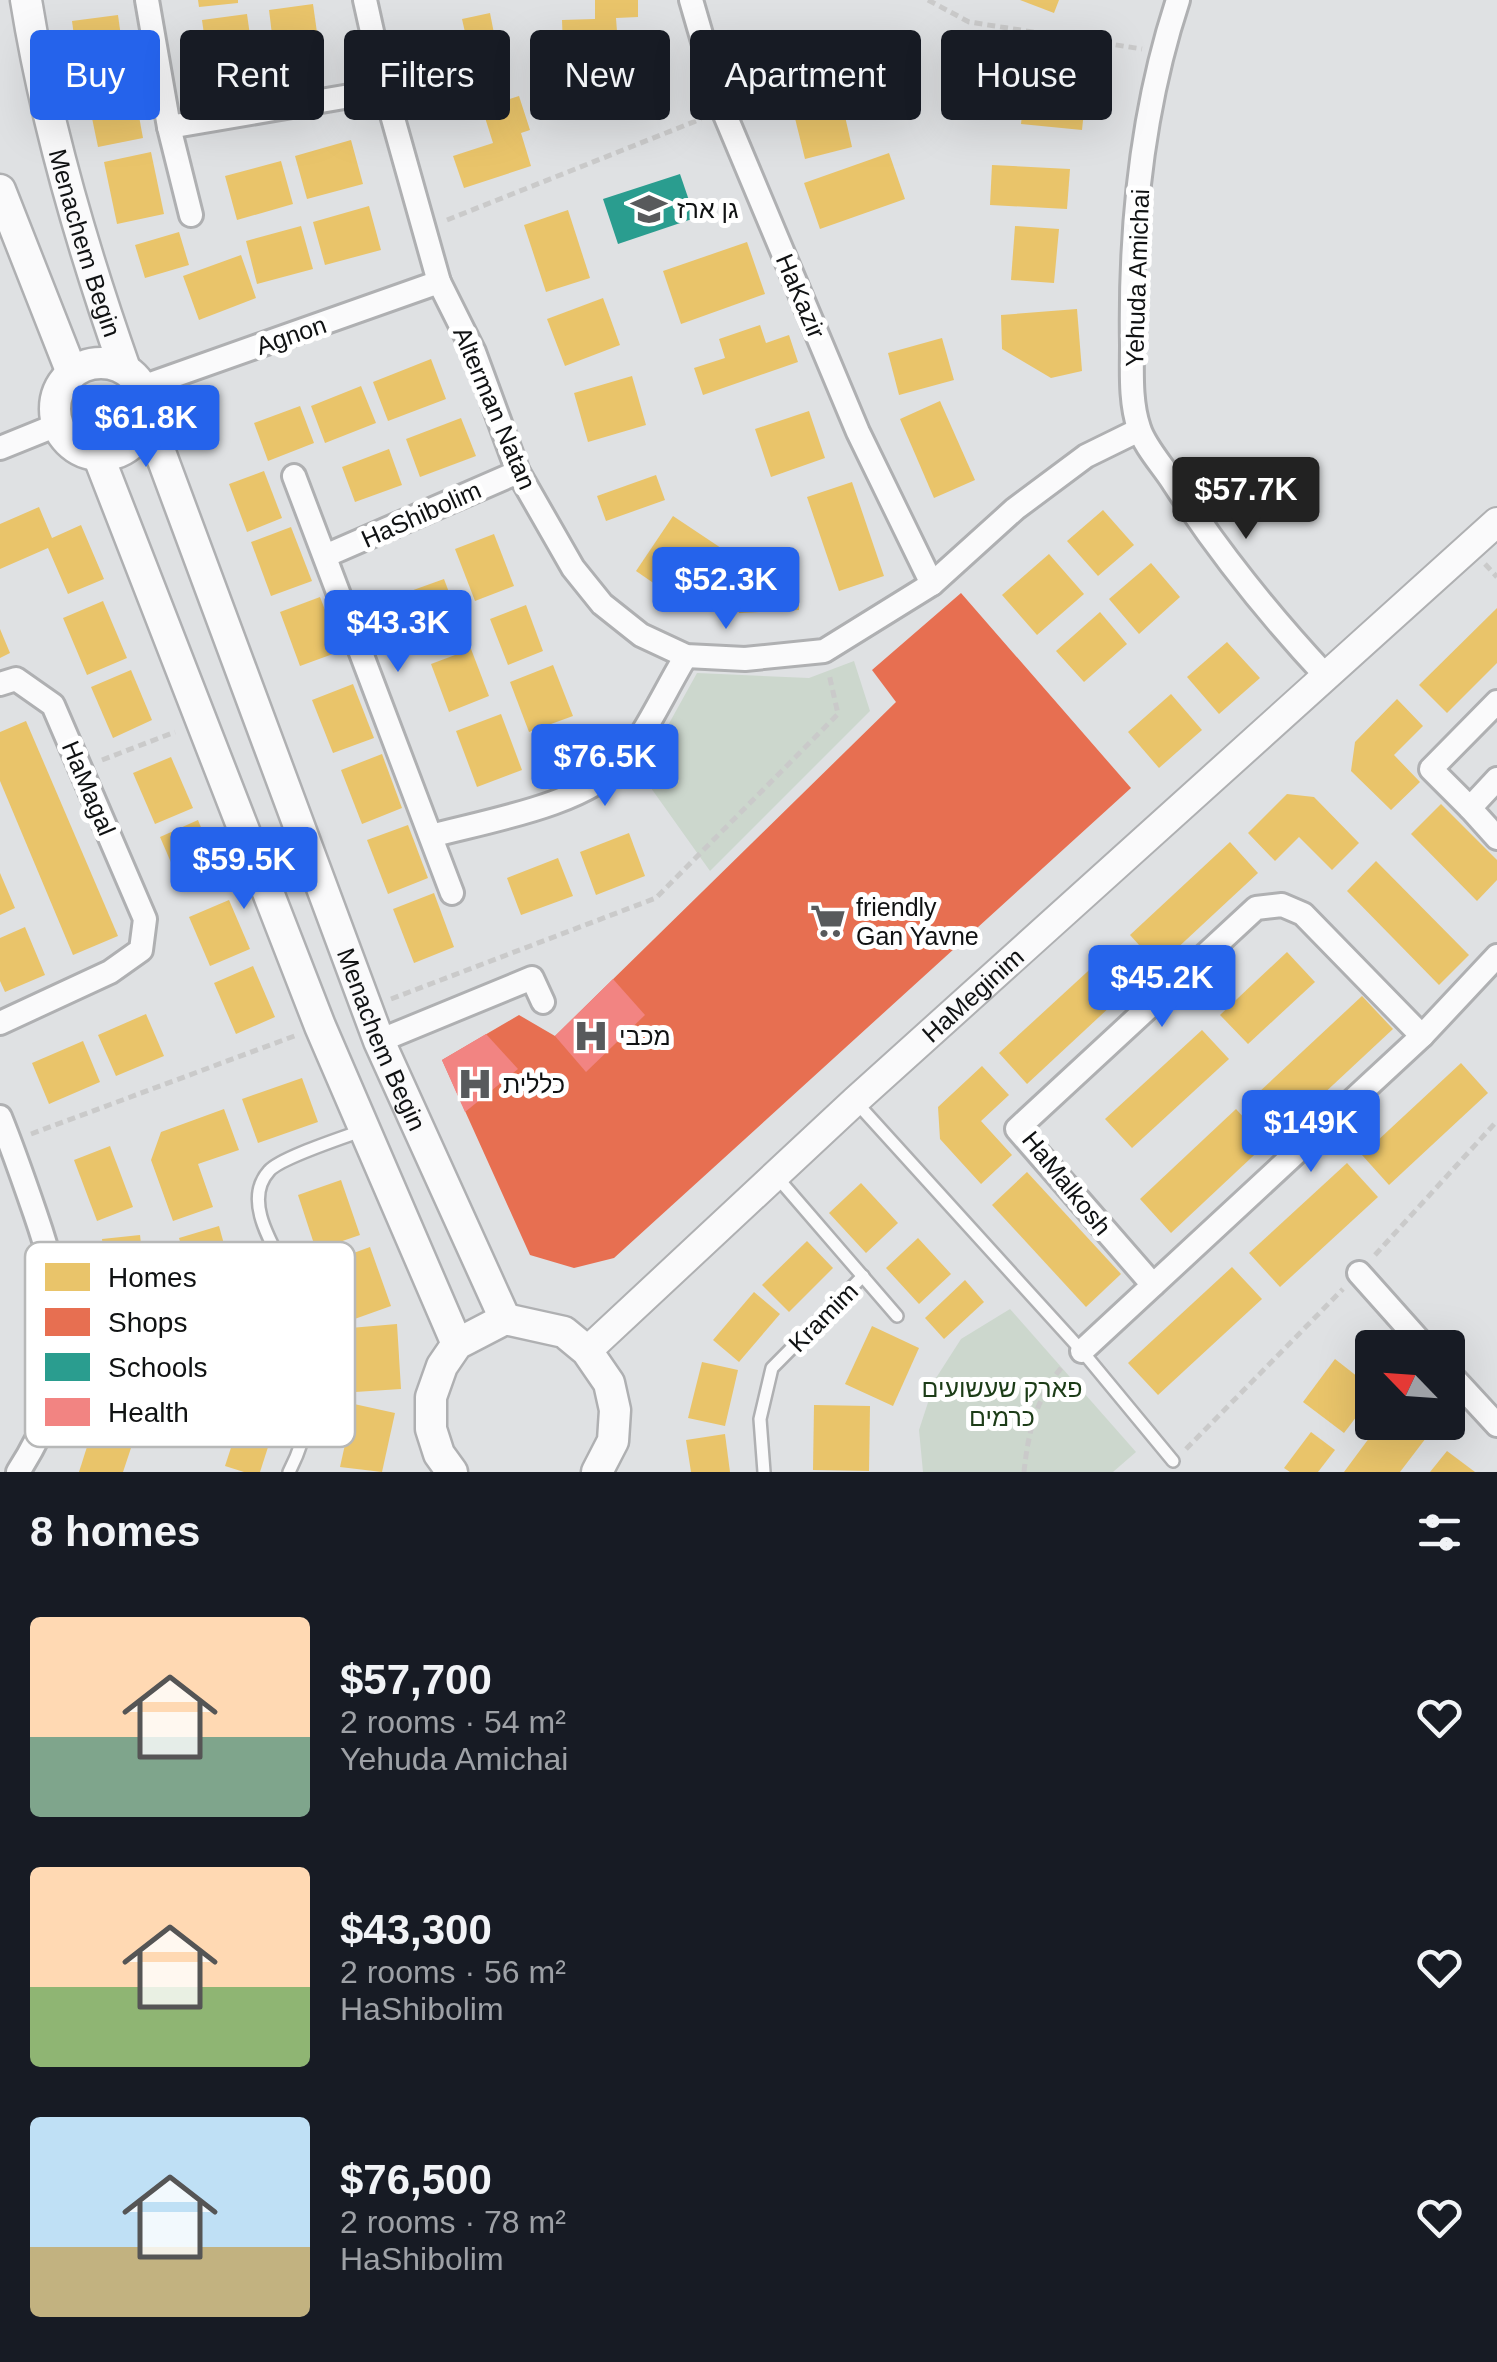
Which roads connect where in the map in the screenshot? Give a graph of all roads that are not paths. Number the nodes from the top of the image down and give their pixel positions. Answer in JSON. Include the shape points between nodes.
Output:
{"nodes":[{"id":1,"x":26,"y":0,"type":"edge"},
{"id":2,"x":147,"y":0,"type":"edge"},
{"id":3,"x":364,"y":0,"type":"edge"},
{"id":4,"x":692,"y":0,"type":"edge"},
{"id":5,"x":1178,"y":0,"type":"edge"},
{"id":6,"x":371,"y":30,"type":"edge"},
{"id":7,"x":344,"y":97,"type":"edge"},
{"id":8,"x":393,"y":120,"type":"edge"},
{"id":9,"x":169,"y":127,"type":"junction"},
{"id":10,"x":0,"y":190,"type":"edge"},
{"id":11,"x":191,"y":214,"type":"dead end"},
{"id":12,"x":439,"y":282,"type":"junction"},
{"id":13,"x":72,"y":373,"type":"junction"},
{"id":14,"x":138,"y":391,"type":"junction"},
{"id":15,"x":57,"y":424,"type":"junction"},
{"id":16,"x":1139,"y":430,"type":"junction"},
{"id":17,"x":0,"y":448,"type":"edge"},
{"id":18,"x":98,"y":455,"type":"junction"},
{"id":19,"x":518,"y":472,"type":"junction"},
{"id":20,"x":294,"y":476,"type":"dead end"},
{"id":21,"x":1497,"y":522,"type":"edge"},
{"id":22,"x":324,"y":556,"type":"junction"},
{"id":23,"x":932,"y":584,"type":"junction"},
{"id":24,"x":686,"y":656,"type":"junction"},
{"id":25,"x":1326,"y":676,"type":"junction"},
{"id":26,"x":0,"y":684,"type":"edge"},
{"id":27,"x":1497,"y":702,"type":"edge"},
{"id":28,"x":1497,"y":779,"type":"edge"},
{"id":29,"x":1470,"y":808,"type":"junction"},
{"id":30,"x":431,"y":836,"type":"junction"},
{"id":31,"x":1497,"y":838,"type":"edge"},
{"id":32,"x":452,"y":893,"type":"dead end"},
{"id":33,"x":1497,"y":956,"type":"edge"},
{"id":34,"x":543,"y":1002,"type":"dead end"},
{"id":35,"x":0,"y":1022,"type":"edge"},
{"id":36,"x":1422,"y":1036,"type":"junction"},
{"id":37,"x":379,"y":1041,"type":"junction"},
{"id":38,"x":855,"y":1102,"type":"junction"},
{"id":39,"x":0,"y":1118,"type":"edge"},
{"id":40,"x":365,"y":1129,"type":"junction"},
{"id":41,"x":776,"y":1176,"type":"junction"},
{"id":42,"x":44,"y":1242,"type":"edge"},
{"id":43,"x":273,"y":1242,"type":"edge"},
{"id":44,"x":1359,"y":1273,"type":"road end"},
{"id":45,"x":863,"y":1276,"type":"junction"},
{"id":46,"x":1153,"y":1285,"type":"junction"},
{"id":47,"x":898,"y":1316,"type":"dead end"},
{"id":48,"x":505,"y":1319,"type":"junction"},
{"id":49,"x":1410,"y":1330,"type":"edge"},
{"id":50,"x":456,"y":1344,"type":"junction"},
{"id":51,"x":1082,"y":1351,"type":"junction"},
{"id":52,"x":588,"y":1352,"type":"junction"},
{"id":53,"x":1465,"y":1387,"type":"edge"},
{"id":54,"x":1492,"y":1411,"type":"edge"},
{"id":55,"x":31,"y":1447,"type":"edge"},
{"id":56,"x":300,"y":1447,"type":"edge"},
{"id":57,"x":1174,"y":1461,"type":"road end"},
{"id":58,"x":18,"y":1472,"type":"edge"},
{"id":59,"x":289,"y":1472,"type":"edge"},
{"id":60,"x":452,"y":1472,"type":"edge"},
{"id":61,"x":598,"y":1472,"type":"edge"},
{"id":62,"x":764,"y":1472,"type":"edge"}],
"edges":[{"from":1,"to":14,"type":"main road","name":"Menachem Begin","via":[[100,298]]},
{"from":2,"to":9,"type":"street"},
{"from":3,"to":6,"type":"street","name":"Alterman Natan"},
{"from":4,"to":23,"type":"street","name":"HaKazir","via":[[723,110],[858,432]]},
{"from":5,"to":16,"type":"street","name":"Yehuda Amichai","via":[[1161,52],[1140,184],[1131,295]]},
{"from":7,"to":9,"type":"street"},
{"from":8,"to":12,"type":"street","name":"Alterman Natan"},
{"from":9,"to":11,"type":"street"},
{"from":10,"to":13,"type":"main road","name":"Menachem Begin"},
{"from":12,"to":14,"type":"street","name":"Agnon"},
{"from":12,"to":19,"type":"street","name":"Alterman Natan","via":[[474,352]]},
{"from":13,"to":14,"type":"main road","via":[[105,362]]},
{"from":13,"to":15,"type":"main road","via":[[57,394]]},
{"from":14,"to":18,"type":"main road","via":[[132,443]]},
{"from":14,"to":37,"type":"main road","name":"Menachem Begin"},
{"from":15,"to":17,"type":"street"},
{"from":15,"to":18,"type":"main road","via":[[76,448]]},
{"from":16,"to":23,"type":"street","name":"Alterman Natan","via":[[1086,456]]},
{"from":16,"to":25,"type":"street","name":"Yehuda Amichai","via":[[1204,530]]},
{"from":18,"to":40,"type":"main road","name":"Menachem Begin"},
{"from":19,"to":22,"type":"street","name":"HaShibolim"},
{"from":19,"to":24,"type":"street","name":"Alterman Natan","via":[[602,604],[641,636]]},
{"from":20,"to":22,"type":"street"},
{"from":21,"to":25,"type":"street","name":"HaMeginim"},
{"from":22,"to":30,"type":"street"},
{"from":23,"to":24,"type":"street","name":"Alterman Natan","via":[[824,652],[745,660]]},
{"from":24,"to":30,"type":"street","via":[[623,761],[598,784]]},
{"from":25,"to":38,"type":"street","name":"HaMeginim"},
{"from":26,"to":35,"type":"street","name":"HaMagal","via":[[16,678],[52,705],[145,919],[141,950],[110,972]]},
{"from":27,"to":29,"type":"street","via":[[1431,769]]},
{"from":28,"to":29,"type":"street"},
{"from":29,"to":31,"type":"street"},
{"from":30,"to":32,"type":"street"},
{"from":33,"to":36,"type":"street"},
{"from":34,"to":37,"type":"street","via":[[532,978]]},
{"from":36,"to":46,"type":"street"},
{"from":36,"to":46,"type":"street","name":"HaMalkosh","via":[[1304,914],[1282,905],[1256,908],[1054,1093],[1017,1129]]},
{"from":37,"to":48,"type":"main road","name":"Menachem Begin"},
{"from":38,"to":41,"type":"street","name":"HaMeginim"},
{"from":38,"to":51,"type":"lane"},
{"from":39,"to":42,"type":"street"},
{"from":40,"to":43,"type":"lane","via":[[272,1167],[259,1186],[258,1210]]},
{"from":40,"to":50,"type":"main road","name":"Menachem Begin"},
{"from":41,"to":45,"type":"lane","name":"Kramim"},
{"from":41,"to":52,"type":"street","name":"HaMeginim"},
{"from":44,"to":49,"type":"street"},
{"from":45,"to":47,"type":"lane","name":"Kramim"},
{"from":45,"to":62,"type":"lane","name":"Kramim","via":[[772,1368],[760,1419]]},
{"from":46,"to":51,"type":"street"},
{"from":48,"to":50,"type":"main road"},
{"from":48,"to":52,"type":"main road","via":[[564,1332]]},
{"from":50,"to":60,"type":"main road","via":[[431,1396],[431,1430]]},
{"from":51,"to":57,"type":"lane"},
{"from":52,"to":61,"type":"main road","via":[[609,1383],[616,1410],[613,1441]]},
{"from":53,"to":54,"type":"street"},
{"from":55,"to":58,"type":"street"},
{"from":56,"to":59,"type":"lane"}]}
